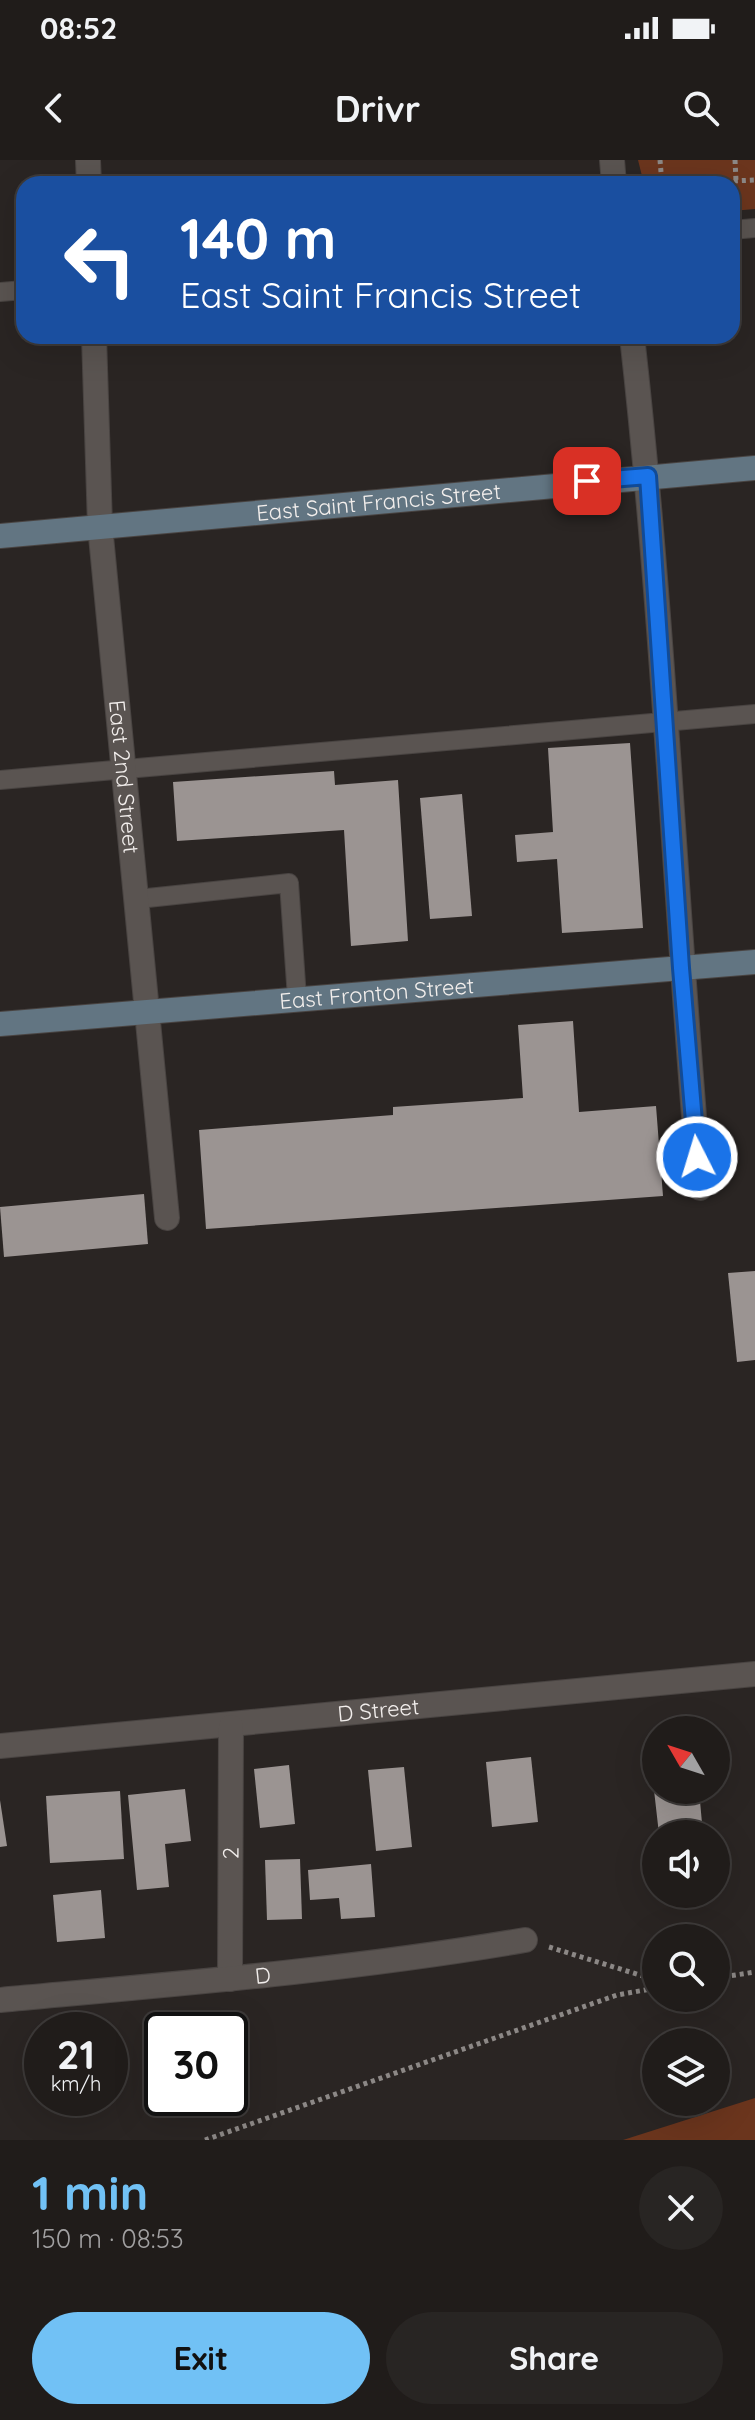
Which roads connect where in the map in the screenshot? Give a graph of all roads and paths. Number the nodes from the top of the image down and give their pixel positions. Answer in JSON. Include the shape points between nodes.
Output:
{"nodes":[{"id":1,"x":94,"y":344,"type":"edge"},
{"id":2,"x":633,"y":344,"type":"edge"},
{"id":3,"x":755,"y":468,"type":"edge"},
{"id":4,"x":648,"y":476,"type":"junction"},
{"id":5,"x":100,"y":526,"type":"junction"},
{"id":6,"x":0,"y":536,"type":"edge"},
{"id":7,"x":755,"y":714,"type":"edge"},
{"id":8,"x":664,"y":724,"type":"junction"},
{"id":9,"x":125,"y":770,"type":"junction"},
{"id":10,"x":0,"y":780,"type":"edge"},
{"id":11,"x":138,"y":899,"type":"junction"},
{"id":12,"x":755,"y":962,"type":"edge"},
{"id":13,"x":681,"y":968,"type":"junction"},
{"id":14,"x":297,"y":998,"type":"junction"},
{"id":15,"x":150,"y":1010,"type":"junction"},
{"id":16,"x":0,"y":1024,"type":"edge"},
{"id":17,"x":700,"y":1188,"type":"dead end"},
{"id":18,"x":167,"y":1218,"type":"dead end"},
{"id":19,"x":755,"y":1674,"type":"edge"},
{"id":20,"x":231,"y":1727,"type":"junction"},
{"id":21,"x":0,"y":1746,"type":"edge"},
{"id":22,"x":525,"y":1940,"type":"joint"},
{"id":23,"x":755,"y":1972,"type":"edge"},
{"id":24,"x":642,"y":1976,"type":"edge"},
{"id":25,"x":730,"y":1976,"type":"edge"},
{"id":26,"x":230,"y":1979,"type":"junction"},
{"id":27,"x":642,"y":1991,"type":"edge"},
{"id":28,"x":0,"y":2000,"type":"edge"},
{"id":29,"x":205,"y":2140,"type":"edge"}],
"edges":[{"from":1,"to":5,"type":"street","name":"East 2nd Street"},
{"from":2,"to":4,"type":"street"},
{"from":3,"to":4,"type":"main road","name":"East Saint Francis Street"},
{"from":4,"to":5,"type":"main road","name":"East Saint Francis Street"},
{"from":4,"to":8,"type":"street"},
{"from":5,"to":6,"type":"main road","name":"East Saint Francis Street"},
{"from":5,"to":9,"type":"street","name":"East 2nd Street"},
{"from":7,"to":8,"type":"lane"},
{"from":8,"to":9,"type":"lane"},
{"from":8,"to":13,"type":"street"},
{"from":9,"to":10,"type":"lane"},
{"from":9,"to":11,"type":"street","name":"East 2nd Street"},
{"from":11,"to":14,"type":"lane","via":[[289,883]]},
{"from":11,"to":15,"type":"street","name":"East 2nd Street"},
{"from":12,"to":13,"type":"main road","name":"East Fronton Street"},
{"from":13,"to":14,"type":"main road","name":"East Fronton Street"},
{"from":13,"to":17,"type":"street"},
{"from":14,"to":15,"type":"main road","name":"East Fronton Street"},
{"from":15,"to":16,"type":"main road","name":"East Fronton Street"},
{"from":15,"to":18,"type":"street","name":"East 2nd Street"},
{"from":19,"to":20,"type":"street","name":"D Street"},
{"from":20,"to":21,"type":"street","name":"D Street"},
{"from":20,"to":26,"type":"street","name":"2"},
{"from":22,"to":24,"type":"path"},
{"from":22,"to":26,"type":"street","name":"D"},
{"from":23,"to":25,"type":"path"},
{"from":26,"to":28,"type":"street","name":"D"},
{"from":27,"to":29,"type":"path"}]}
